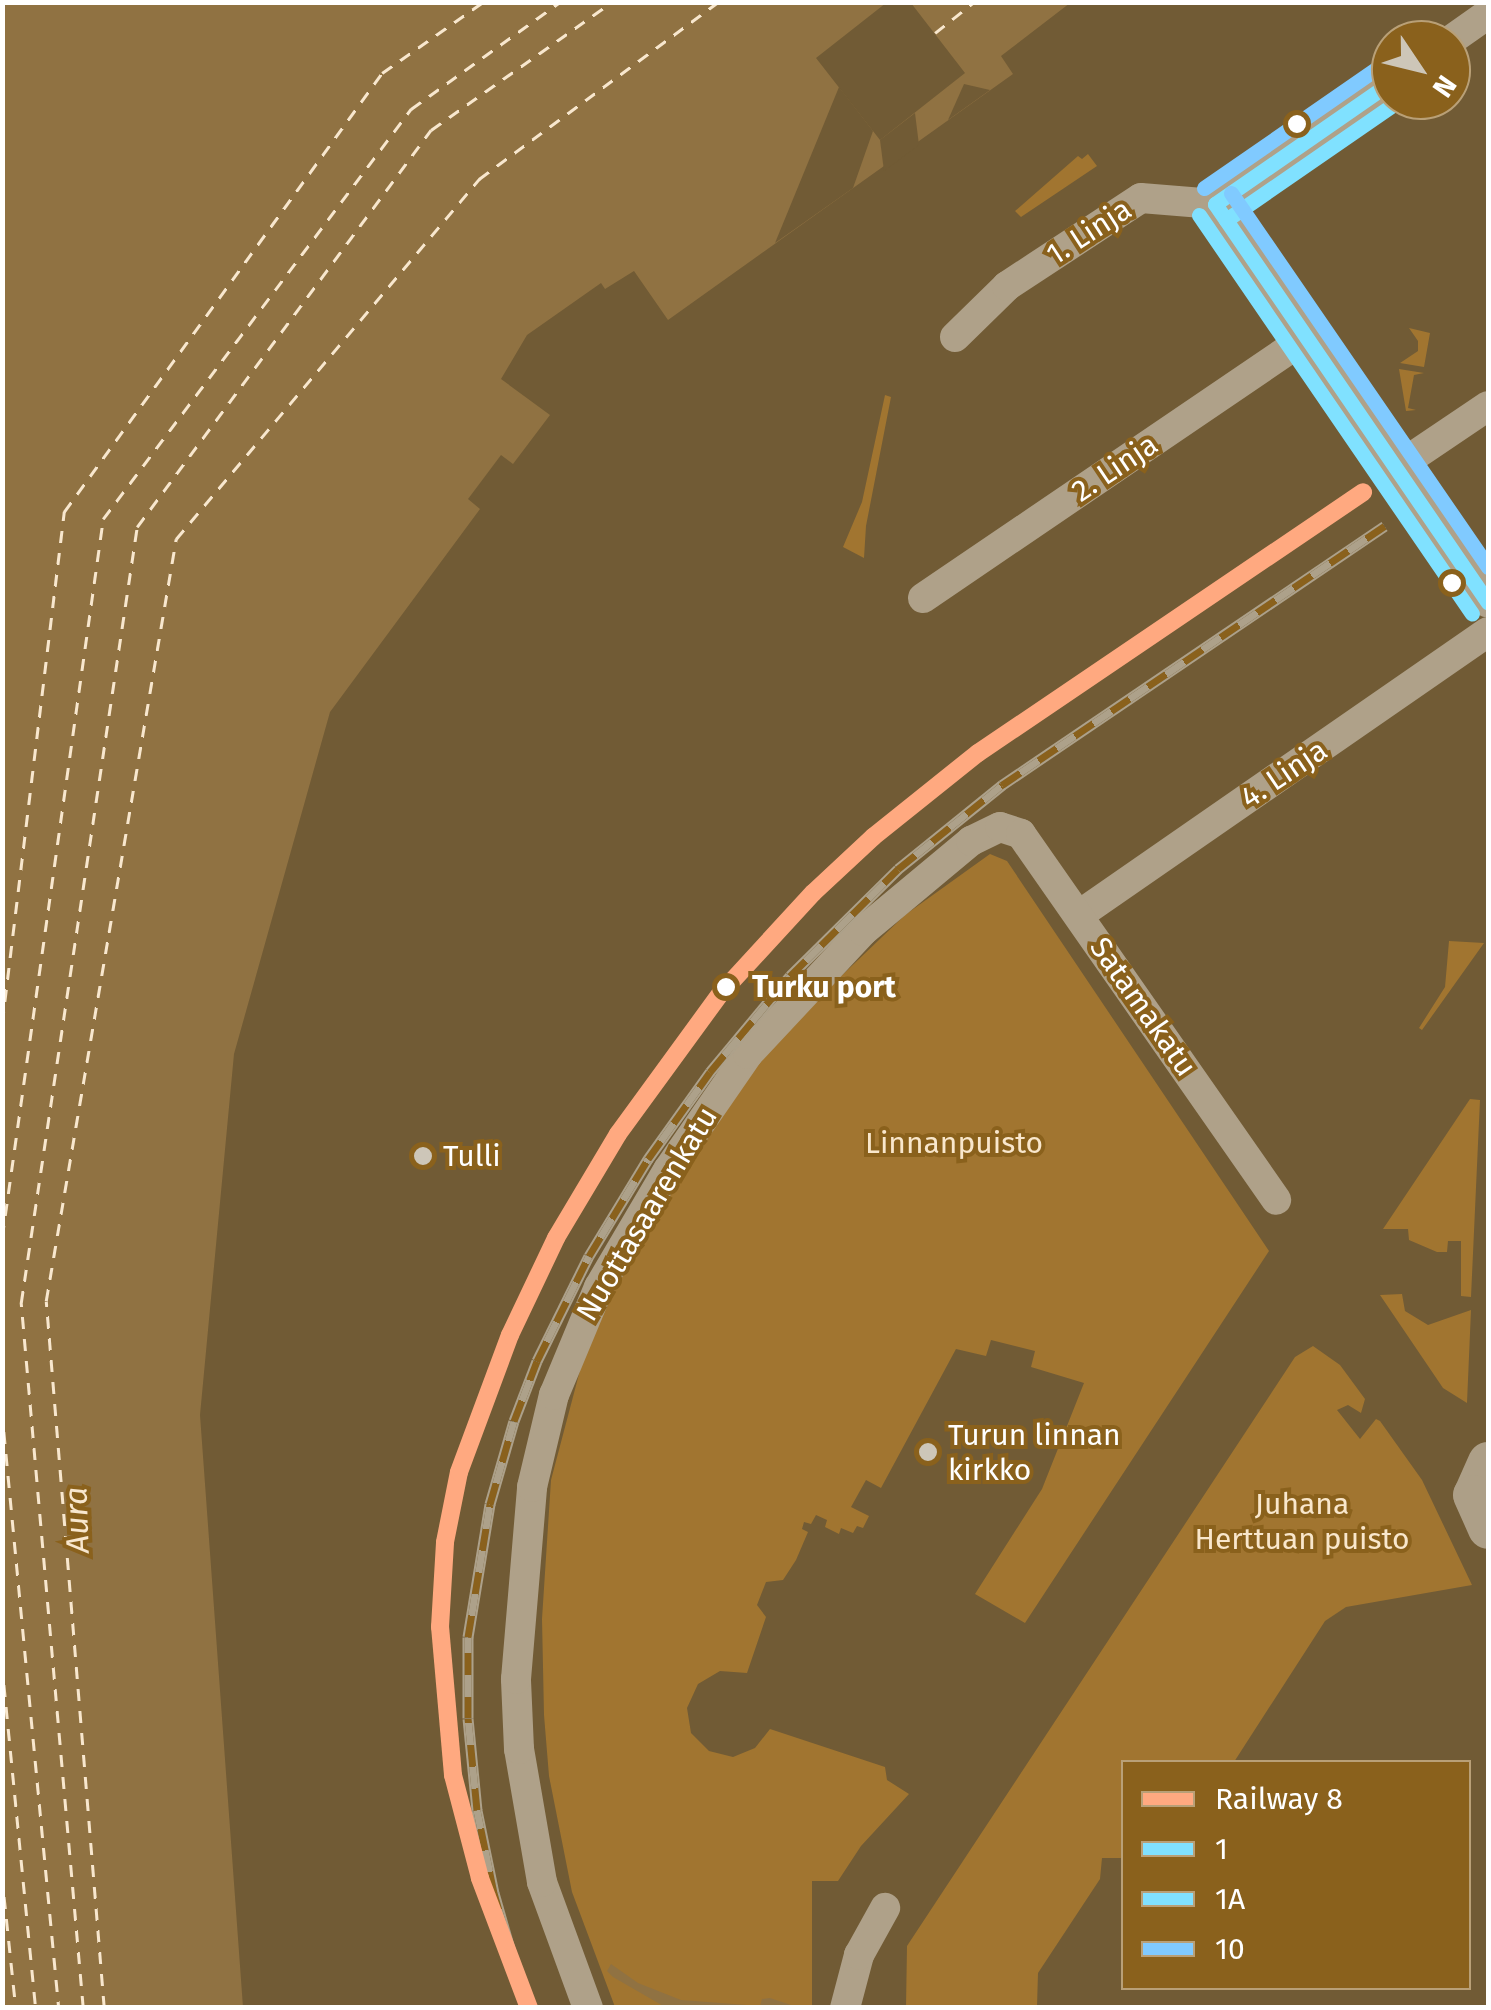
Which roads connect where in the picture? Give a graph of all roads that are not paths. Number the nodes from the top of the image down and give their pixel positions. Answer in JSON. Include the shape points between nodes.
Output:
{"nodes":[{"id":1,"x":1371,"y":96,"type":"edge"},
{"id":2,"x":1215,"y":204,"type":"junction"},
{"id":3,"x":956,"y":337,"type":"dead end"},
{"id":4,"x":1307,"y":337,"type":"junction"},
{"id":5,"x":1488,"y":406,"type":"edge"},
{"id":6,"x":1396,"y":468,"type":"junction"},
{"id":7,"x":924,"y":598,"type":"dead end"},
{"id":8,"x":1488,"y":602,"type":"edge"},
{"id":9,"x":1488,"y":632,"type":"edge"},
{"id":10,"x":1000,"y":827,"type":"joint"},
{"id":11,"x":1079,"y":915,"type":"junction"},
{"id":12,"x":1276,"y":1200,"type":"dead end"},
{"id":13,"x":886,"y":1908,"type":"dead end"},
{"id":14,"x":588,"y":2008,"type":"edge"},
{"id":15,"x":844,"y":2008,"type":"edge"}],
"edges":[{"from":1,"to":2,"type":"street"},
{"from":2,"to":3,"type":"street","name":"1. Linja","via":[[1141,198],[1008,286]]},
{"from":2,"to":4,"type":"street"},
{"from":4,"to":6,"type":"street"},
{"from":4,"to":7,"type":"street","name":"2. Linja"},
{"from":5,"to":6,"type":"street"},
{"from":6,"to":8,"type":"street"},
{"from":9,"to":11,"type":"street","name":"4. Linja"},
{"from":10,"to":11,"type":"street","name":"Satamakatu","via":[[1020,834]]},
{"from":10,"to":14,"type":"street","name":"Nuottasaarenkatu","via":[[978,836],[864,930],[748,1054],[599,1287],[554,1394],[526,1543],[516,1679],[519,1750],[542,1882]]},
{"from":11,"to":12,"type":"street","name":"Satamakatu"},
{"from":13,"to":15,"type":"street","via":[[859,1955]]}]}
